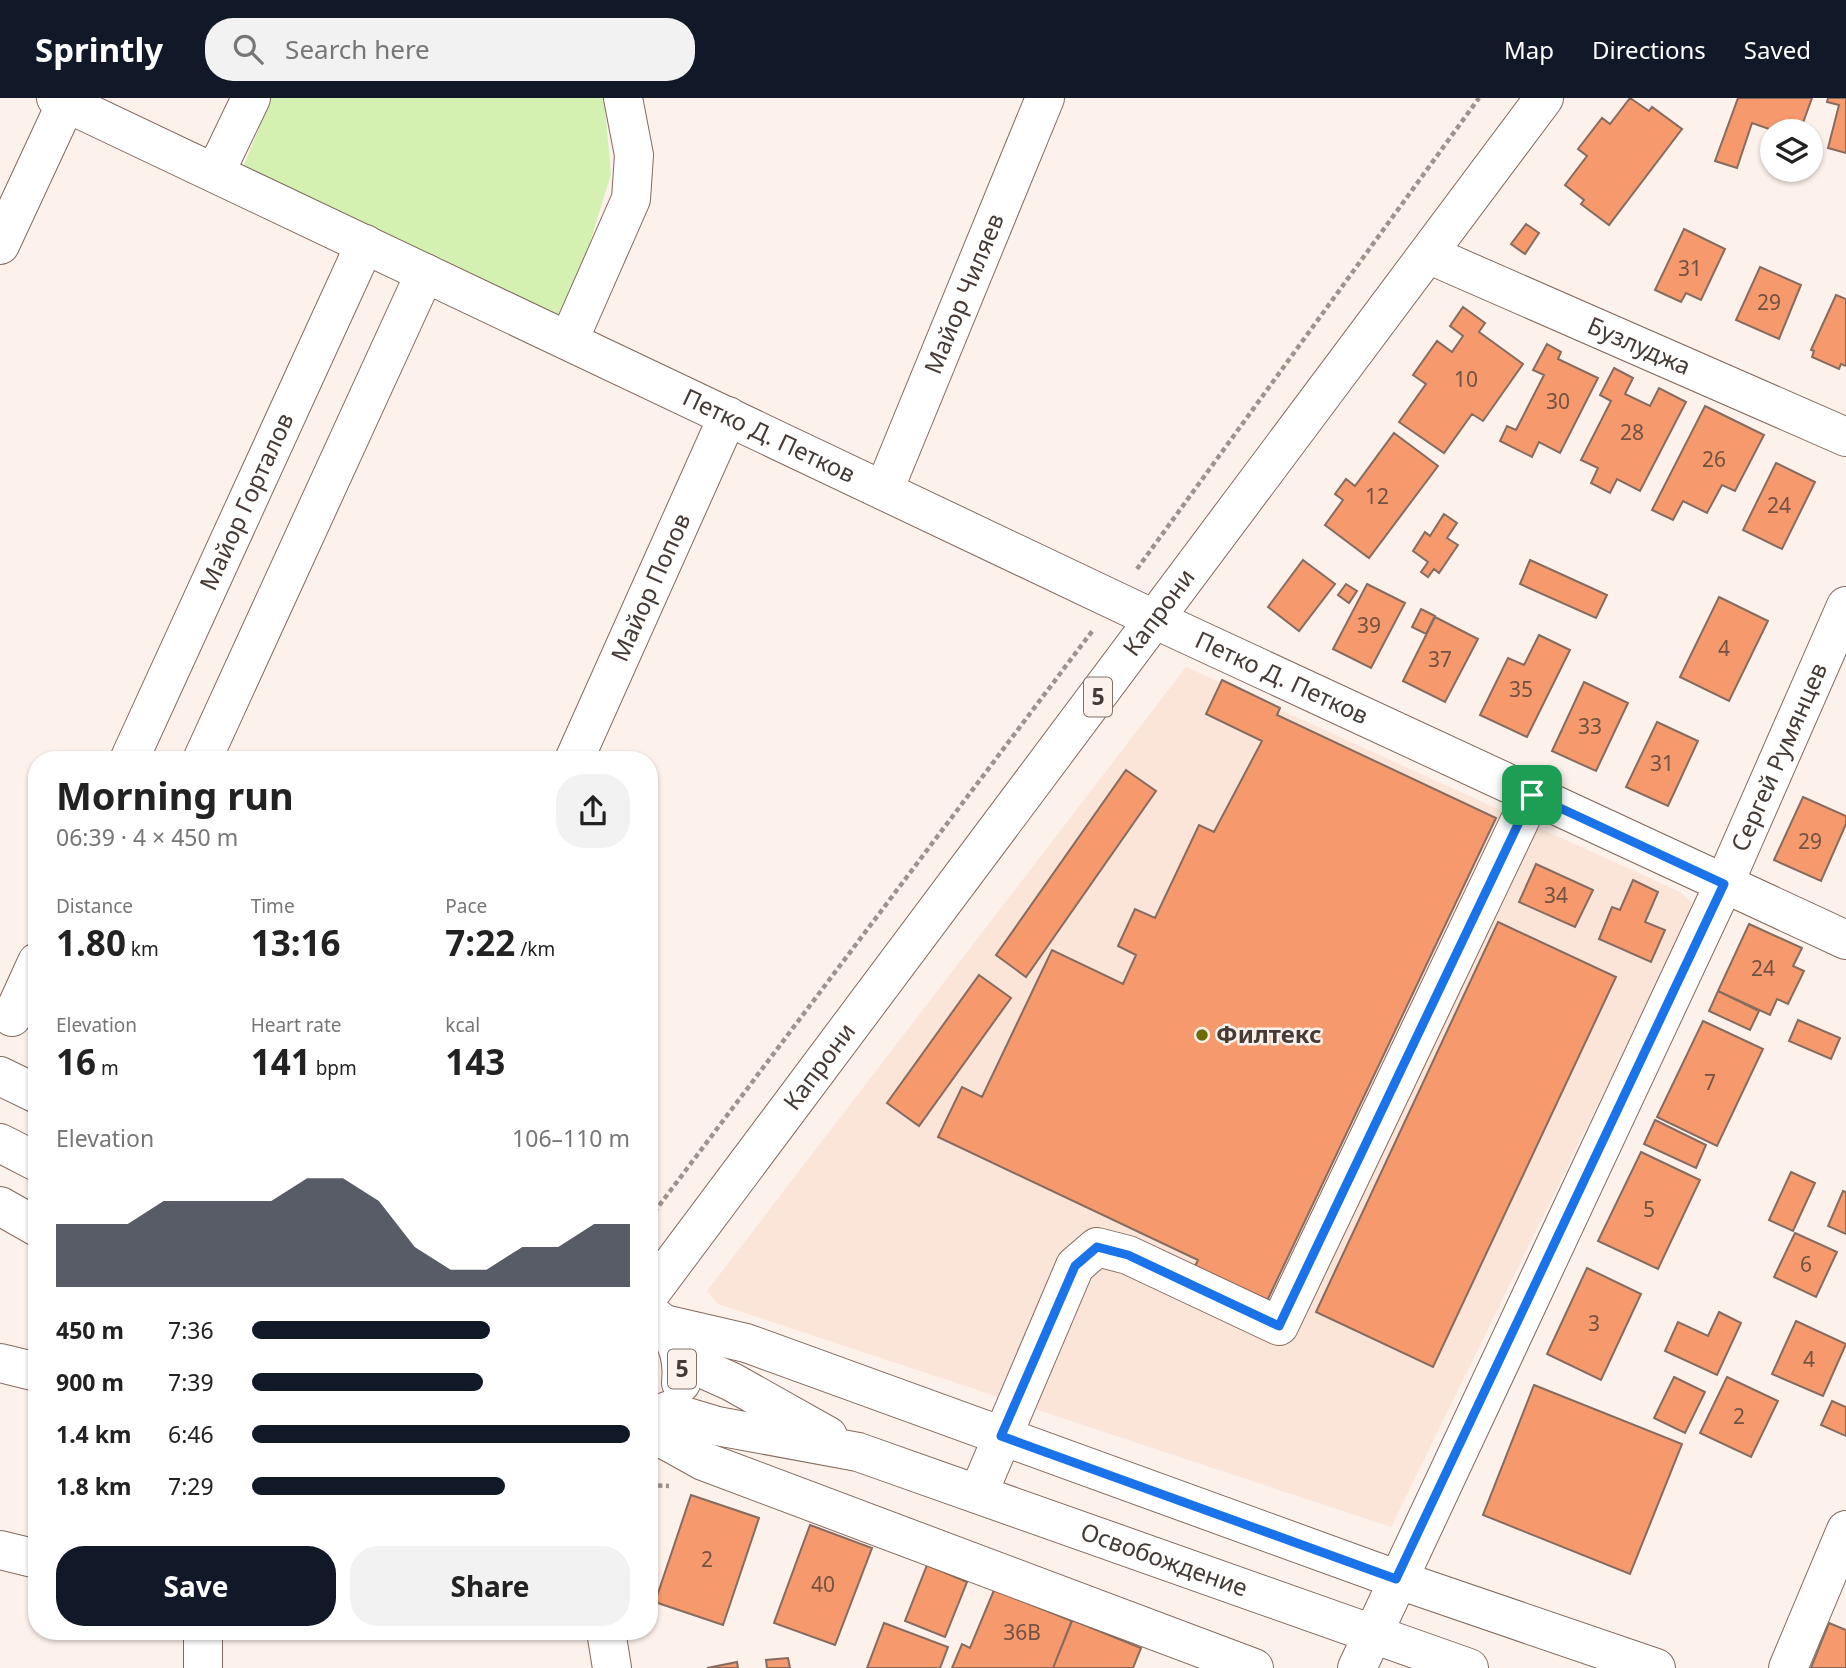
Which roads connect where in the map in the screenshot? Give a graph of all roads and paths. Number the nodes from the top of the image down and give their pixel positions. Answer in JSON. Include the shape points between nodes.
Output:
{"nodes":[{"id":1,"x":251,"y":98,"type":"edge"},
{"id":2,"x":623,"y":98,"type":"edge"},
{"id":3,"x":1045,"y":98,"type":"edge"},
{"id":4,"x":1479,"y":98,"type":"edge"},
{"id":5,"x":1544,"y":98,"type":"edge"},
{"id":6,"x":61,"y":100,"type":"edge"},
{"id":7,"x":215,"y":173,"type":"junction"},
{"id":8,"x":365,"y":244,"type":"junction"},
{"id":9,"x":0,"y":245,"type":"edge"},
{"id":10,"x":1430,"y":255,"type":"junction"},
{"id":11,"x":425,"y":273,"type":"junction"},
{"id":12,"x":569,"y":340,"type":"junction"},
{"id":13,"x":728,"y":416,"type":"junction"},
{"id":14,"x":1846,"y":437,"type":"edge"},
{"id":15,"x":884,"y":490,"type":"junction"},
{"id":16,"x":1115,"y":600,"type":"junction"},
{"id":17,"x":1846,"y":606,"type":"edge"},
{"id":18,"x":1156,"y":620,"type":"junction"},
{"id":19,"x":133,"y":751,"type":"edge"},
{"id":20,"x":206,"y":751,"type":"edge"},
{"id":21,"x":578,"y":751,"type":"edge"},
{"id":22,"x":1532,"y":795,"type":"junction"},
{"id":23,"x":1724,"y":884,"type":"junction"},
{"id":24,"x":1846,"y":940,"type":"edge"},
{"id":25,"x":28,"y":986,"type":"edge"},
{"id":26,"x":16,"y":1018,"type":"edge"},
{"id":27,"x":0,"y":1076,"type":"edge"},
{"id":28,"x":28,"y":1090,"type":"edge"},
{"id":29,"x":0,"y":1143,"type":"edge"},
{"id":30,"x":28,"y":1157,"type":"edge"},
{"id":31,"x":0,"y":1206,"type":"edge"},
{"id":32,"x":658,"y":1207,"type":"edge"},
{"id":33,"x":28,"y":1222,"type":"edge"},
{"id":34,"x":658,"y":1305,"type":"edge"},
{"id":35,"x":658,"y":1312,"type":"edge"},
{"id":36,"x":658,"y":1317,"type":"edge"},
{"id":37,"x":681,"y":1359,"type":"junction"},
{"id":38,"x":0,"y":1363,"type":"edge"},
{"id":39,"x":28,"y":1370,"type":"edge"},
{"id":40,"x":658,"y":1417,"type":"edge"},
{"id":41,"x":658,"y":1422,"type":"edge"},
{"id":42,"x":658,"y":1424,"type":"edge"},
{"id":43,"x":1001,"y":1436,"type":"junction"},
{"id":44,"x":858,"y":1452,"type":"junction"},
{"id":45,"x":978,"y":1494,"type":"junction"},
{"id":46,"x":1846,"y":1530,"type":"edge"},
{"id":47,"x":0,"y":1550,"type":"edge"},
{"id":48,"x":28,"y":1557,"type":"edge"},
{"id":49,"x":1396,"y":1579,"type":"junction"},
{"id":50,"x":1373,"y":1634,"type":"junction"},
{"id":51,"x":203,"y":1640,"type":"edge"},
{"id":52,"x":607,"y":1640,"type":"edge"},
{"id":53,"x":202,"y":1668,"type":"edge"},
{"id":54,"x":612,"y":1668,"type":"edge"},
{"id":55,"x":1254,"y":1668,"type":"edge"},
{"id":56,"x":1357,"y":1668,"type":"edge"},
{"id":57,"x":1469,"y":1668,"type":"edge"},
{"id":58,"x":1656,"y":1668,"type":"edge"},
{"id":59,"x":1788,"y":1668,"type":"edge"}],
"edges":[{"from":1,"to":7,"type":"street"},
{"from":2,"to":12,"type":"street","via":[[634,155],[631,199]]},
{"from":3,"to":15,"type":"street","name":"Майор Чиляев"},
{"from":4,"to":16,"type":"path"},
{"from":5,"to":10,"type":"street","name":"Капрони","number":"5"},
{"from":6,"to":7,"type":"street","name":"Петко Д. Петков"},
{"from":6,"to":9,"type":"street"},
{"from":7,"to":8,"type":"street","name":"Петко Д. Петков"},
{"from":8,"to":11,"type":"street","name":"Петко Д. Петков"},
{"from":8,"to":19,"type":"street","name":"Майор Горталов"},
{"from":10,"to":14,"type":"street","name":"Бузлуджа"},
{"from":10,"to":18,"type":"street","name":"Капрони","number":"5"},
{"from":11,"to":12,"type":"street","name":"Петко Д. Петков"},
{"from":11,"to":20,"type":"street"},
{"from":12,"to":13,"type":"street","name":"Петко Д. Петков"},
{"from":13,"to":15,"type":"street","name":"Петко Д. Петков"},
{"from":13,"to":21,"type":"street","name":"Майор Попов"},
{"from":15,"to":16,"type":"street","name":"Петко Д. Петков"},
{"from":16,"to":18,"type":"street","name":"Петко Д. Петков"},
{"from":16,"to":32,"type":"path"},
{"from":17,"to":23,"type":"street","name":"Сергей Румянцев"},
{"from":18,"to":22,"type":"street","name":"Петко Д. Петков"},
{"from":18,"to":34,"type":"street","name":"Капрони","number":"5"},
{"from":22,"to":23,"type":"street","name":"Петко Д. Петков"},
{"from":22,"to":43,"type":"street","via":[[1279,1326],[1128,1255],[1097,1247],[1075,1266]]},
{"from":23,"to":24,"type":"street","name":"Петко Д. Петков"},
{"from":23,"to":49,"type":"street","name":"Сергей Румянцев"},
{"from":25,"to":26,"type":"street"},
{"from":27,"to":28,"type":"street"},
{"from":29,"to":30,"type":"street"},
{"from":31,"to":33,"type":"street"},
{"from":35,"to":43,"type":"street"},
{"from":36,"to":37,"type":"street","number":"5","via":[[675,1340]]},
{"from":37,"to":40,"type":"street","number":"5","via":[[681,1381]]},
{"from":37,"to":44,"type":"street","name":"Освобождение","via":[[733,1382]]},
{"from":38,"to":39,"type":"street"},
{"from":41,"to":44,"type":"street","name":"Освобождение","via":[[717,1426]]},
{"from":42,"to":55,"type":"street","via":[[704,1461]]},
{"from":43,"to":45,"type":"street"},
{"from":43,"to":49,"type":"street"},
{"from":44,"to":45,"type":"street","name":"Освобождение"},
{"from":45,"to":50,"type":"street","name":"Освобождение"},
{"from":46,"to":59,"type":"street"},
{"from":47,"to":48,"type":"street"},
{"from":49,"to":50,"type":"street","name":"Сергей Румянцев"},
{"from":49,"to":58,"type":"street"},
{"from":50,"to":56,"type":"street","name":"Сергей Румянцев"},
{"from":50,"to":57,"type":"street","name":"Освобождение"},
{"from":51,"to":53,"type":"street"},
{"from":52,"to":54,"type":"street"}]}
